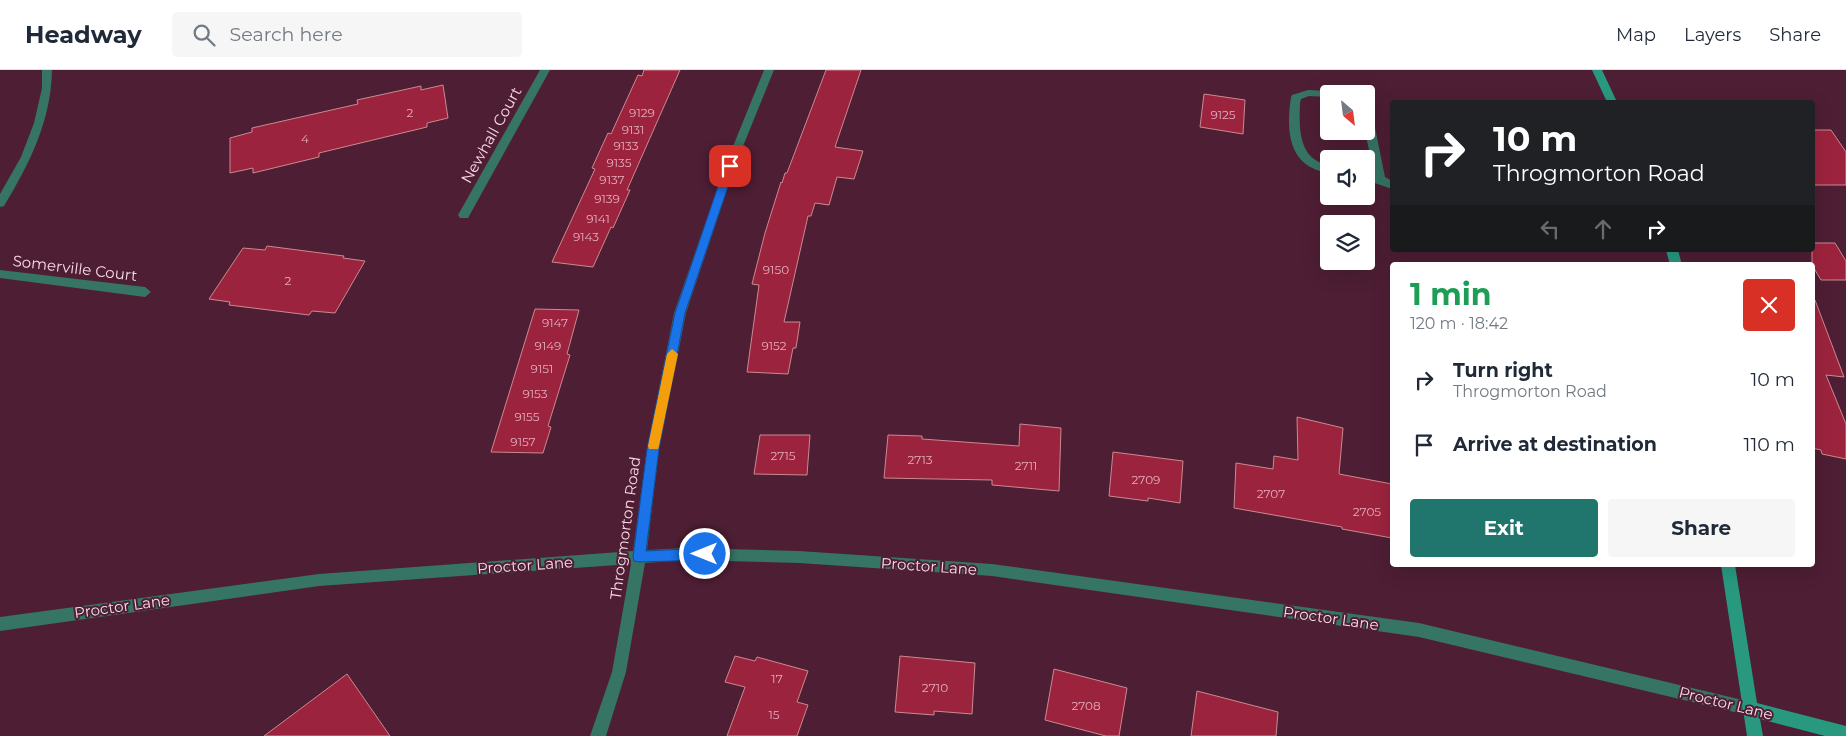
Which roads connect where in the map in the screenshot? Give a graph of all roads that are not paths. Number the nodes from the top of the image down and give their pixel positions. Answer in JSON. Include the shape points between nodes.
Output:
{"nodes":[{"id":1,"x":47,"y":70,"type":"edge"},
{"id":2,"x":545,"y":70,"type":"edge"},
{"id":3,"x":769,"y":70,"type":"edge"},
{"id":4,"x":1597,"y":70,"type":"edge"},
{"id":5,"x":1320,"y":94,"type":"edge"},
{"id":6,"x":1611,"y":100,"type":"edge"},
{"id":7,"x":1372,"y":140,"type":"edge"},
{"id":8,"x":1320,"y":168,"type":"edge"},
{"id":9,"x":1375,"y":178,"type":"edge"},
{"id":10,"x":1380,"y":179,"type":"junction"},
{"id":11,"x":1390,"y":184,"type":"edge"},
{"id":12,"x":0,"y":203,"type":"edge"},
{"id":13,"x":464,"y":215,"type":"dead end"},
{"id":14,"x":0,"y":274,"type":"edge"},
{"id":15,"x":145,"y":292,"type":"dead end"},
{"id":16,"x":639,"y":557,"type":"junction"},
{"id":17,"x":1728,"y":567,"type":"edge"},
{"id":18,"x":0,"y":624,"type":"edge"},
{"id":19,"x":1751,"y":710,"type":"junction"},
{"id":20,"x":1846,"y":734,"type":"edge"},
{"id":21,"x":598,"y":736,"type":"edge"},
{"id":22,"x":1755,"y":736,"type":"edge"}],
"edges":[{"from":1,"to":12,"type":"street","via":[[42,112],[30,150]]},
{"from":2,"to":13,"type":"street","name":"Newhall Court"},
{"from":3,"to":16,"type":"street","name":"Throgmorton Road","via":[[730,166],[680,313],[653,449]]},
{"from":4,"to":6,"type":"street"},
{"from":5,"to":8,"type":"street","via":[[1296,97],[1294,107],[1299,148],[1304,158]]},
{"from":7,"to":10,"type":"street"},
{"from":9,"to":10,"type":"street"},
{"from":10,"to":11,"type":"street"},
{"from":14,"to":15,"type":"street","name":"Somerville Court"},
{"from":16,"to":18,"type":"street","name":"Proctor Lane","via":[[319,580]]},
{"from":16,"to":19,"type":"street","name":"Proctor Lane","via":[[686,554],[798,557],[992,570],[1419,630]]},
{"from":16,"to":21,"type":"street","name":"Throgmorton Road","via":[[619,672]]},
{"from":17,"to":19,"type":"street"},
{"from":19,"to":20,"type":"street","name":"Proctor Lane"},
{"from":19,"to":22,"type":"street"}]}
